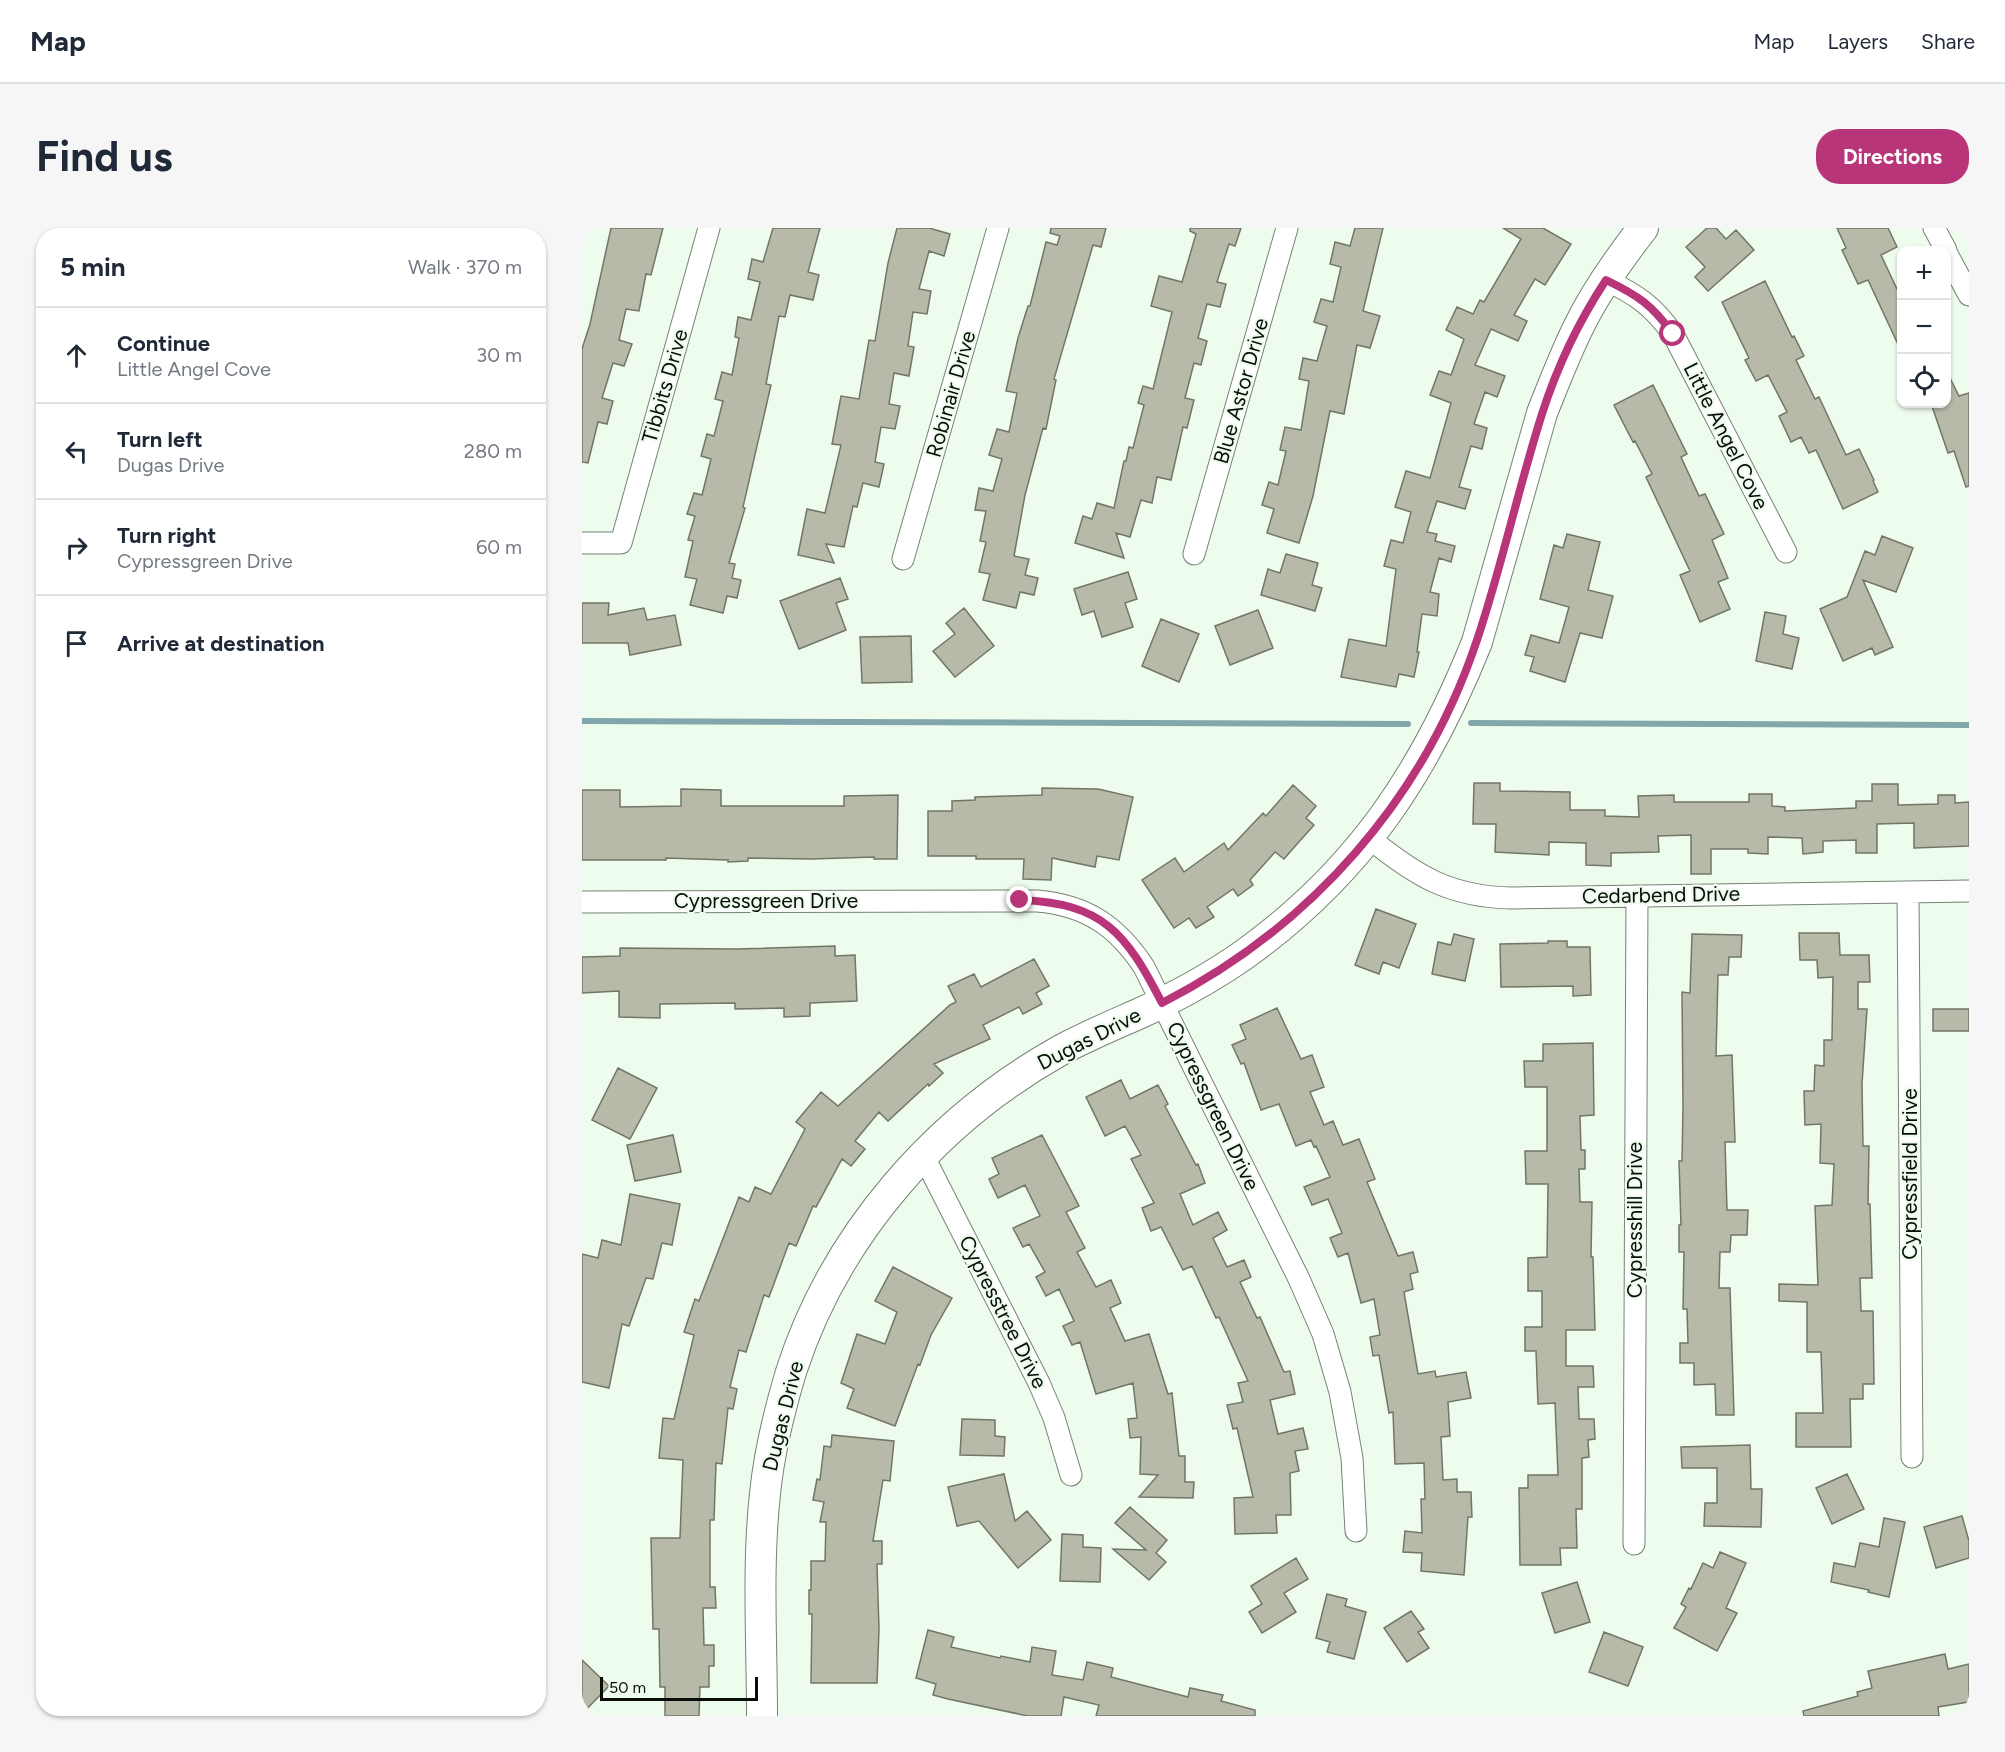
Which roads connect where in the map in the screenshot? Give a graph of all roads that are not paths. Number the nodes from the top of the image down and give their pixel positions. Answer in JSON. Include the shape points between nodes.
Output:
{"nodes":[{"id":1,"x":709,"y":228,"type":"edge"},
{"id":2,"x":998,"y":228,"type":"edge"},
{"id":3,"x":1287,"y":228,"type":"edge"},
{"id":4,"x":1642,"y":228,"type":"edge"},
{"id":5,"x":1934,"y":228,"type":"edge"},
{"id":6,"x":1943,"y":246,"type":"edge"},
{"id":7,"x":1951,"y":261,"type":"edge"},
{"id":8,"x":1606,"y":280,"type":"junction"},
{"id":9,"x":1969,"y":295,"type":"edge"},
{"id":10,"x":582,"y":543,"type":"edge"},
{"id":11,"x":1786,"y":552,"type":"dead end"},
{"id":12,"x":1194,"y":554,"type":"dead end"},
{"id":13,"x":903,"y":560,"type":"dead end"},
{"id":14,"x":1369,"y":838,"type":"junction"},
{"id":15,"x":1969,"y":891,"type":"edge"},
{"id":16,"x":1908,"y":892,"type":"junction"},
{"id":17,"x":1637,"y":896,"type":"junction"},
{"id":18,"x":582,"y":902,"type":"edge"},
{"id":19,"x":1162,"y":1003,"type":"junction"},
{"id":20,"x":923,"y":1155,"type":"junction"},
{"id":21,"x":1912,"y":1457,"type":"dead end"},
{"id":22,"x":1071,"y":1475,"type":"dead end"},
{"id":23,"x":1356,"y":1531,"type":"dead end"},
{"id":24,"x":1634,"y":1544,"type":"dead end"},
{"id":25,"x":762,"y":1716,"type":"edge"}],
"edges":[{"from":1,"to":10,"type":"street","name":"Tibbits Drive","via":[[621,543]]},
{"from":2,"to":13,"type":"street","name":"Robinair Drive"},
{"from":3,"to":12,"type":"street","name":"Blue Astor Drive"},
{"from":4,"to":8,"type":"street","name":"Dugas Drive"},
{"from":5,"to":6,"type":"street"},
{"from":7,"to":9,"type":"street"},
{"from":8,"to":11,"type":"street","name":"Little Angel Cove","via":[[1642,299],[1673,334]]},
{"from":8,"to":14,"type":"street","name":"Dugas Drive","via":[[1579,325],[1542,413],[1486,611],[1464,674],[1419,766]]},
{"from":14,"to":17,"type":"street","name":"Cedarbend Drive","via":[[1420,876],[1467,894],[1512,898]]},
{"from":14,"to":19,"type":"street","name":"Dugas Drive","via":[[1332,879],[1269,936],[1227,967]]},
{"from":15,"to":16,"type":"street","name":"Cedarbend Drive"},
{"from":16,"to":17,"type":"street","name":"Cedarbend Drive"},
{"from":16,"to":21,"type":"street","name":"Cypressfield Drive"},
{"from":17,"to":24,"type":"street","name":"Cypresshill Drive"},
{"from":18,"to":19,"type":"street","name":"Cypressgreen Drive","via":[[1052,902],[1086,913],[1113,930],[1134,952]]},
{"from":19,"to":20,"type":"street","name":"Dugas Drive","via":[[1080,1040],[1014,1079]]},
{"from":19,"to":23,"type":"street","name":"Cypressgreen Drive","via":[[1323,1334],[1340,1392],[1352,1458]]},
{"from":20,"to":22,"type":"street","name":"Cypresstree Drive","via":[[1040,1383]]},
{"from":20,"to":25,"type":"street","name":"Dugas Drive","via":[[876,1211],[842,1264],[814,1316],[786,1390],[769,1462],[762,1520]]}]}
